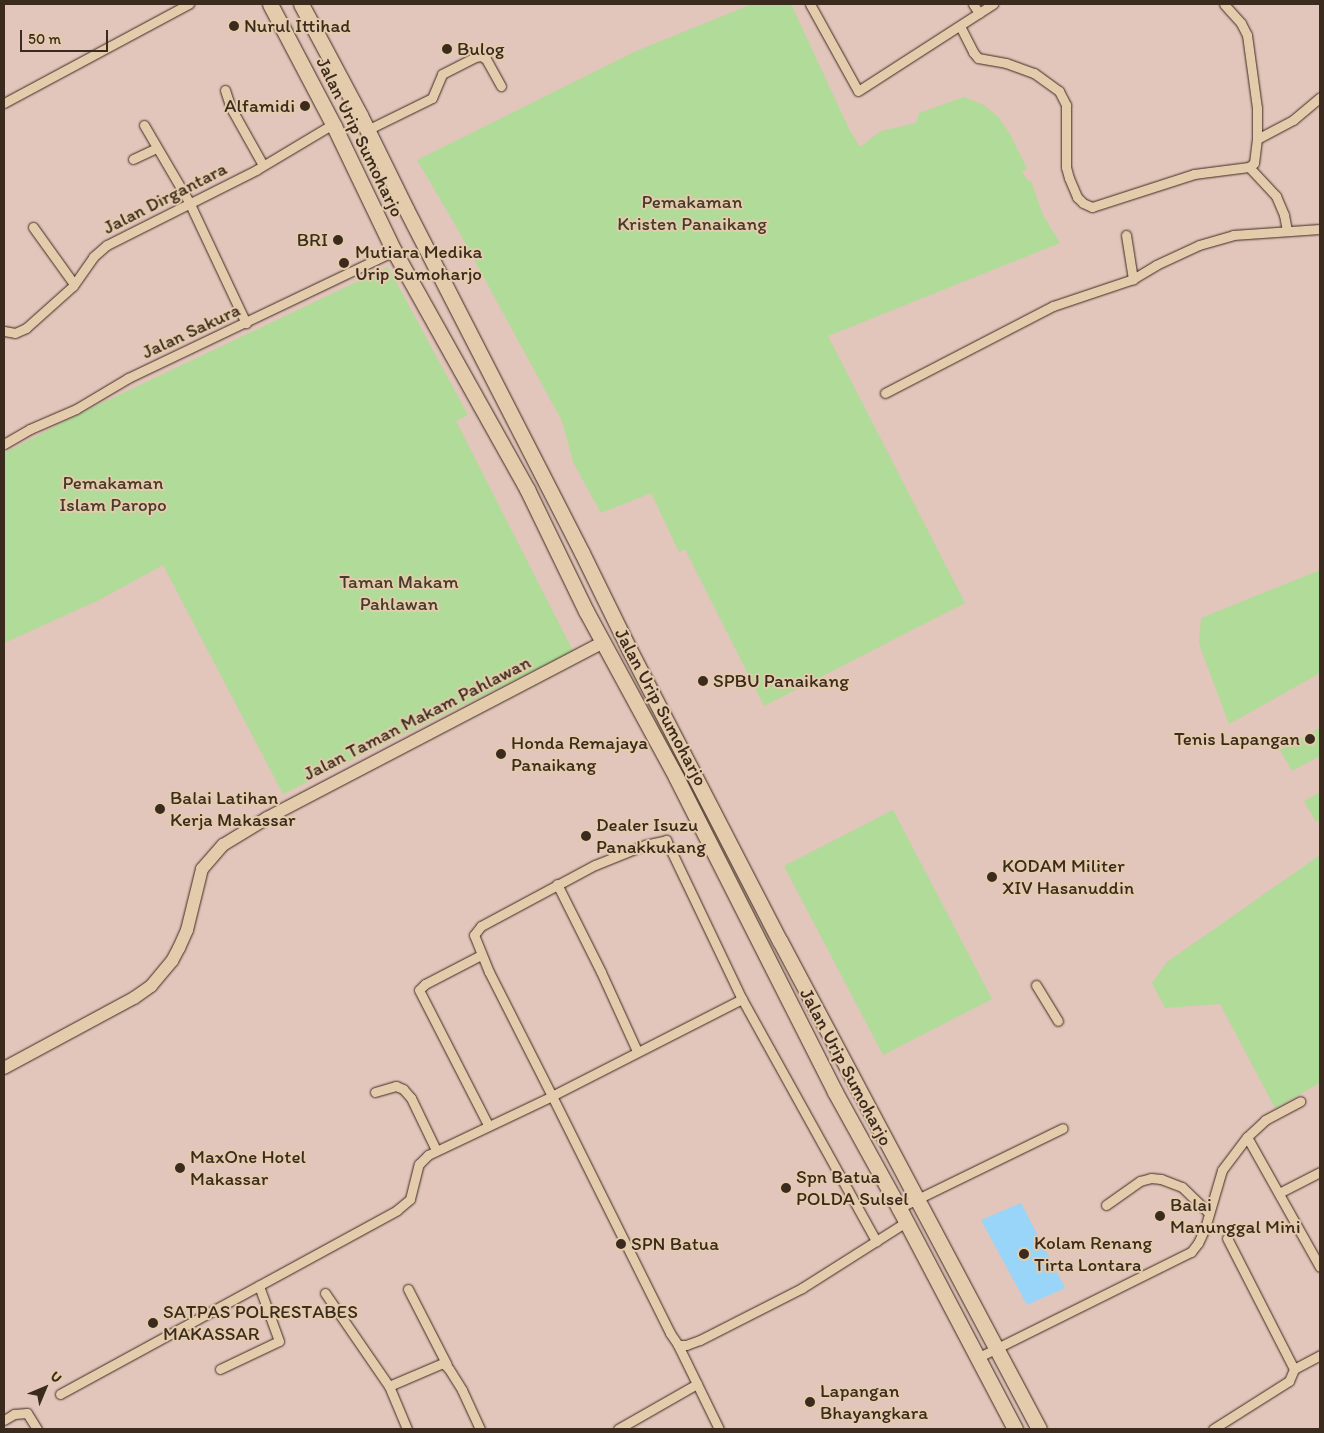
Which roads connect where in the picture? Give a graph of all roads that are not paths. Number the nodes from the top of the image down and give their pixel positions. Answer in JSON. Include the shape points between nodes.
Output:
{"nodes":[{"id":1,"x":189,"y":4,"type":"edge"},
{"id":2,"x":270,"y":4,"type":"edge"},
{"id":3,"x":301,"y":4,"type":"edge"},
{"id":4,"x":810,"y":4,"type":"edge"},
{"id":5,"x":973,"y":4,"type":"edge"},
{"id":6,"x":993,"y":4,"type":"edge"},
{"id":7,"x":1224,"y":4,"type":"edge"},
{"id":8,"x":979,"y":13,"type":"junction"},
{"id":9,"x":960,"y":26,"type":"junction"},
{"id":10,"x":501,"y":86,"type":"dead end"},
{"id":11,"x":225,"y":90,"type":"dead end"},
{"id":12,"x":1320,"y":97,"type":"edge"},
{"id":13,"x":4,"y":103,"type":"edge"},
{"id":14,"x":333,"y":124,"type":"junction"},
{"id":15,"x":144,"y":125,"type":"dead end"},
{"id":16,"x":368,"y":130,"type":"junction"},
{"id":17,"x":1257,"y":139,"type":"junction"},
{"id":18,"x":157,"y":148,"type":"junction"},
{"id":19,"x":133,"y":159,"type":"dead end"},
{"id":20,"x":263,"y":166,"type":"junction"},
{"id":21,"x":1249,"y":167,"type":"junction"},
{"id":22,"x":188,"y":202,"type":"junction"},
{"id":23,"x":33,"y":227,"type":"dead end"},
{"id":24,"x":1320,"y":229,"type":"edge"},
{"id":25,"x":1287,"y":231,"type":"junction"},
{"id":26,"x":1126,"y":235,"type":"dead end"},
{"id":27,"x":394,"y":251,"type":"junction"},
{"id":28,"x":1133,"y":279,"type":"junction"},
{"id":29,"x":74,"y":284,"type":"junction"},
{"id":30,"x":246,"y":323,"type":"junction"},
{"id":31,"x":4,"y":331,"type":"edge"},
{"id":32,"x":885,"y":392,"type":"dead end"},
{"id":33,"x":4,"y":444,"type":"edge"},
{"id":34,"x":604,"y":642,"type":"junction"},
{"id":35,"x":692,"y":768,"type":"junction"},
{"id":36,"x":676,"y":777,"type":"junction"},
{"id":37,"x":701,"y":786,"type":"junction"},
{"id":38,"x":685,"y":794,"type":"junction"},
{"id":39,"x":557,"y":884,"type":"junction"},
{"id":40,"x":481,"y":955,"type":"junction"},
{"id":41,"x":802,"y":978,"type":"junction"},
{"id":42,"x":1036,"y":985,"type":"dead end"},
{"id":43,"x":783,"y":989,"type":"junction"},
{"id":44,"x":742,"y":999,"type":"junction"},
{"id":45,"x":1058,"y":1021,"type":"dead end"},
{"id":46,"x":637,"y":1051,"type":"junction"},
{"id":47,"x":4,"y":1068,"type":"edge"},
{"id":48,"x":375,"y":1092,"type":"dead end"},
{"id":49,"x":552,"y":1096,"type":"junction"},
{"id":50,"x":1300,"y":1101,"type":"dead end"},
{"id":51,"x":488,"y":1125,"type":"junction"},
{"id":52,"x":1063,"y":1128,"type":"dead end"},
{"id":53,"x":1247,"y":1137,"type":"junction"},
{"id":54,"x":436,"y":1150,"type":"junction"},
{"id":55,"x":1320,"y":1172,"type":"edge"},
{"id":56,"x":1279,"y":1193,"type":"junction"},
{"id":57,"x":918,"y":1199,"type":"junction"},
{"id":58,"x":1106,"y":1205,"type":"dead end"},
{"id":59,"x":899,"y":1208,"type":"junction"},
{"id":60,"x":1208,"y":1212,"type":"junction"},
{"id":61,"x":906,"y":1222,"type":"junction"},
{"id":62,"x":1228,"y":1238,"type":"dead end"},
{"id":63,"x":876,"y":1241,"type":"junction"},
{"id":64,"x":1320,"y":1268,"type":"edge"},
{"id":65,"x":259,"y":1286,"type":"junction"},
{"id":66,"x":408,"y":1289,"type":"dead end"},
{"id":67,"x":325,"y":1293,"type":"dead end"},
{"id":68,"x":678,"y":1345,"type":"junction"},
{"id":69,"x":998,"y":1348,"type":"junction"},
{"id":70,"x":1320,"y":1356,"type":"edge"},
{"id":71,"x":977,"y":1358,"type":"junction"},
{"id":72,"x":443,"y":1364,"type":"junction"},
{"id":73,"x":1294,"y":1369,"type":"junction"},
{"id":74,"x":220,"y":1370,"type":"dead end"},
{"id":75,"x":697,"y":1384,"type":"junction"},
{"id":76,"x":389,"y":1386,"type":"junction"},
{"id":77,"x":60,"y":1394,"type":"dead end"},
{"id":78,"x":6,"y":1419,"type":"edge"},
{"id":79,"x":37,"y":1429,"type":"edge"},
{"id":80,"x":407,"y":1429,"type":"edge"},
{"id":81,"x":480,"y":1429,"type":"edge"},
{"id":82,"x":618,"y":1429,"type":"edge"},
{"id":83,"x":720,"y":1429,"type":"edge"},
{"id":84,"x":1015,"y":1429,"type":"edge"},
{"id":85,"x":1040,"y":1429,"type":"edge"},
{"id":86,"x":1213,"y":1429,"type":"edge"}],
"edges":[{"from":1,"to":13,"type":"street"},
{"from":2,"to":14,"type":"highway","name":"Jalan Urip Sumoharjo"},
{"from":3,"to":16,"type":"highway","name":"Jalan Urip Sumoharjo"},
{"from":4,"to":9,"type":"street","via":[[858,90]]},
{"from":5,"to":8,"type":"street"},
{"from":6,"to":8,"type":"street"},
{"from":7,"to":17,"type":"street","via":[[1247,35],[1256,93]]},
{"from":8,"to":9,"type":"street"},
{"from":9,"to":21,"type":"street","via":[[978,58],[1034,73],[1059,91],[1066,111],[1066,167],[1077,197],[1087,206],[1097,206],[1194,174]]},
{"from":10,"to":16,"type":"street","via":[[486,59],[475,57],[442,74],[432,98]]},
{"from":11,"to":20,"type":"street","via":[[231,108]]},
{"from":12,"to":17,"type":"street","via":[[1292,120]]},
{"from":14,"to":20,"type":"street","name":"Jalan Dirgantara"},
{"from":14,"to":27,"type":"highway","name":"Jalan Urip Sumoharjo"},
{"from":15,"to":18,"type":"street"},
{"from":16,"to":35,"type":"highway","name":"Jalan Urip Sumoharjo","via":[[617,626]]},
{"from":17,"to":21,"type":"street","via":[[1255,161]]},
{"from":18,"to":19,"type":"street"},
{"from":18,"to":22,"type":"street"},
{"from":20,"to":22,"type":"street","name":"Jalan Dirgantara"},
{"from":21,"to":25,"type":"street","via":[[1276,196]]},
{"from":22,"to":29,"type":"street","name":"Jalan Dirgantara","via":[[107,245],[93,257]]},
{"from":22,"to":30,"type":"street"},
{"from":23,"to":29,"type":"street"},
{"from":24,"to":25,"type":"street"},
{"from":25,"to":28,"type":"street","via":[[1250,232],[1214,240],[1156,265]]},
{"from":26,"to":28,"type":"street"},
{"from":27,"to":30,"type":"street","name":"Jalan Sakura"},
{"from":27,"to":34,"type":"highway","name":"Jalan Urip Sumoharjo","via":[[527,489]]},
{"from":28,"to":32,"type":"street","via":[[1053,306]]},
{"from":29,"to":31,"type":"street","name":"Jalan Dirgantara","via":[[26,328],[15,333]]},
{"from":30,"to":33,"type":"street","name":"Jalan Sakura","via":[[128,378],[76,409]]},
{"from":34,"to":36,"type":"highway","name":"Jalan Urip Sumoharjo"},
{"from":34,"to":47,"type":"main road","name":"Jalan Taman Makam Pahlawan","via":[[267,818],[224,845],[202,869],[187,930],[172,961],[151,986]]},
{"from":35,"to":36,"type":"street"},
{"from":35,"to":37,"type":"highway","name":"Jalan Urip Sumoharjo"},
{"from":36,"to":38,"type":"highway","name":"Jalan Urip Sumoharjo"},
{"from":37,"to":38,"type":"street"},
{"from":37,"to":41,"type":"highway","name":"Jalan Urip Sumoharjo"},
{"from":38,"to":43,"type":"highway","name":"Jalan Urip Sumoharjo"},
{"from":39,"to":40,"type":"street","via":[[477,930],[474,935]]},
{"from":39,"to":44,"type":"street","via":[[620,855],[666,840]]},
{"from":39,"to":46,"type":"street"},
{"from":40,"to":49,"type":"street"},
{"from":40,"to":51,"type":"street","via":[[419,990]]},
{"from":41,"to":43,"type":"highway"},
{"from":41,"to":57,"type":"highway","name":"Jalan Urip Sumoharjo"},
{"from":42,"to":45,"type":"street"},
{"from":43,"to":59,"type":"highway","name":"Jalan Urip Sumoharjo"},
{"from":44,"to":46,"type":"street"},
{"from":44,"to":63,"type":"street"},
{"from":46,"to":49,"type":"street"},
{"from":48,"to":54,"type":"street","via":[[396,1086],[403,1089]]},
{"from":49,"to":51,"type":"street"},
{"from":49,"to":68,"type":"street"},
{"from":50,"to":53,"type":"street","via":[[1265,1120]]},
{"from":51,"to":54,"type":"street"},
{"from":52,"to":57,"type":"street"},
{"from":53,"to":56,"type":"street"},
{"from":53,"to":60,"type":"street","via":[[1222,1170]]},
{"from":54,"to":65,"type":"street","via":[[419,1164],[414,1192],[405,1204]]},
{"from":55,"to":56,"type":"street"},
{"from":56,"to":64,"type":"street"},
{"from":57,"to":59,"type":"street"},
{"from":57,"to":69,"type":"highway","name":"Jalan Urip Sumoharjo"},
{"from":58,"to":60,"type":"street","via":[[1151,1178],[1182,1187]]},
{"from":59,"to":61,"type":"highway","name":"Jalan Urip Sumoharjo"},
{"from":60,"to":69,"type":"street","via":[[1198,1244],[1191,1252]]},
{"from":61,"to":63,"type":"street"},
{"from":61,"to":71,"type":"highway","name":"Jalan Urip Sumoharjo"},
{"from":62,"to":73,"type":"street"},
{"from":63,"to":68,"type":"street","via":[[802,1288],[700,1340]]},
{"from":65,"to":74,"type":"street","via":[[280,1341]]},
{"from":65,"to":77,"type":"street"},
{"from":66,"to":72,"type":"street"},
{"from":67,"to":76,"type":"street"},
{"from":68,"to":75,"type":"street"},
{"from":69,"to":71,"type":"street"},
{"from":69,"to":85,"type":"highway","name":"Jalan Urip Sumoharjo"},
{"from":70,"to":73,"type":"street"},
{"from":71,"to":84,"type":"highway","name":"Jalan Urip Sumoharjo"},
{"from":72,"to":76,"type":"street"},
{"from":72,"to":81,"type":"street"},
{"from":73,"to":86,"type":"street","via":[[1289,1381]]},
{"from":75,"to":82,"type":"street"},
{"from":75,"to":83,"type":"street"},
{"from":76,"to":80,"type":"street"},
{"from":78,"to":79,"type":"street","via":[[27,1413]]}]}
